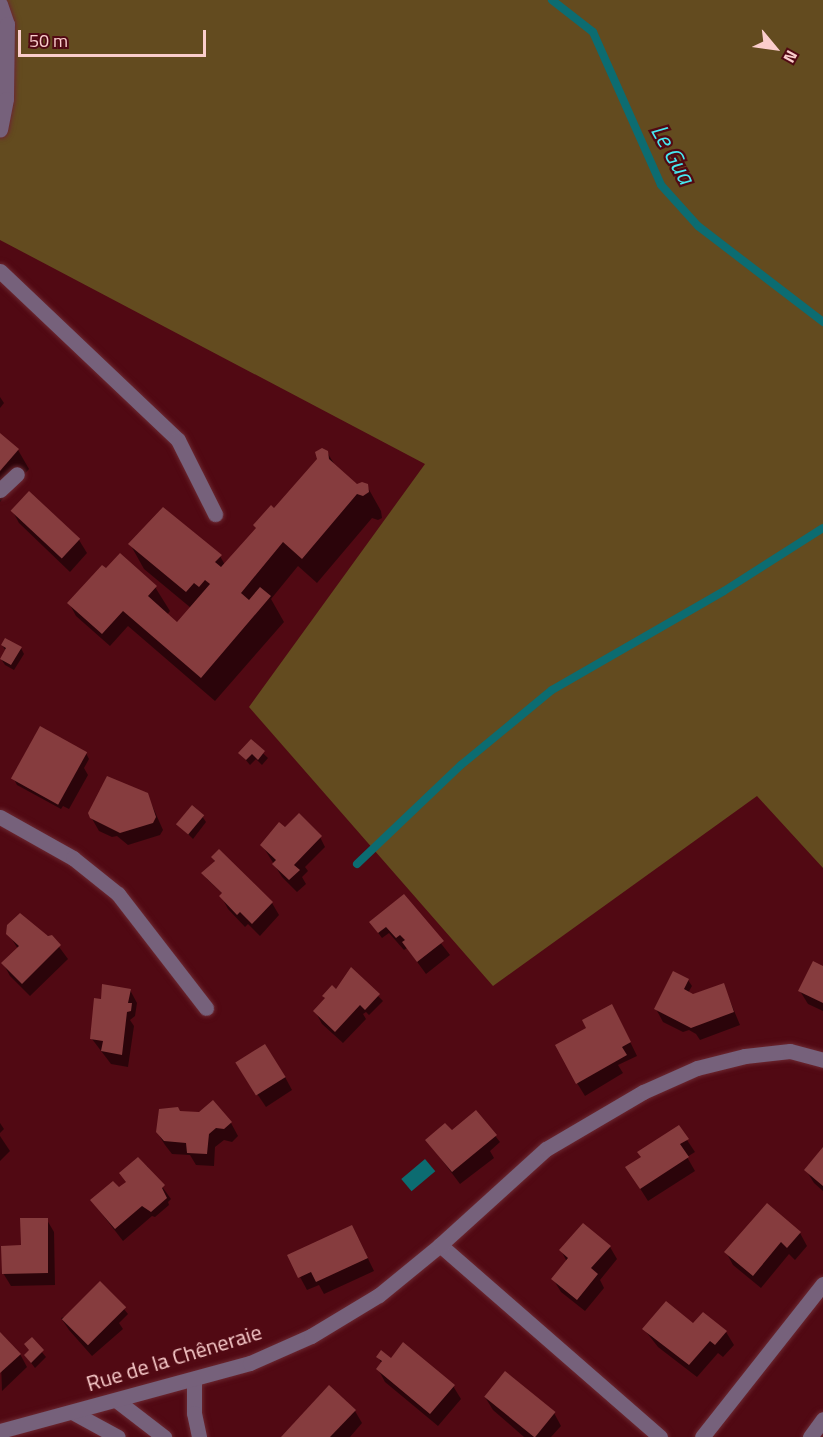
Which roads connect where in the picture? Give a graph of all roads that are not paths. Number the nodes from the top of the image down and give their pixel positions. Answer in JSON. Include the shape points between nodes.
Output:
{"nodes":[{"id":1,"x":0,"y":4,"type":"edge"},
{"id":2,"x":0,"y":129,"type":"edge"},
{"id":3,"x":0,"y":271,"type":"edge"},
{"id":4,"x":17,"y":474,"type":"dead end"},
{"id":5,"x":0,"y":490,"type":"edge"},
{"id":6,"x":215,"y":514,"type":"dead end"},
{"id":7,"x":0,"y":817,"type":"edge"},
{"id":8,"x":206,"y":1008,"type":"dead end"},
{"id":9,"x":823,"y":1060,"type":"edge"},
{"id":10,"x":440,"y":1245,"type":"junction"},
{"id":11,"x":823,"y":1284,"type":"edge"},
{"id":12,"x":194,"y":1380,"type":"junction"},
{"id":13,"x":116,"y":1400,"type":"junction"},
{"id":14,"x":72,"y":1412,"type":"junction"},
{"id":15,"x":823,"y":1419,"type":"edge"},
{"id":16,"x":0,"y":1431,"type":"edge"},
{"id":17,"x":118,"y":1437,"type":"edge"},
{"id":18,"x":164,"y":1437,"type":"edge"},
{"id":19,"x":199,"y":1437,"type":"edge"},
{"id":20,"x":660,"y":1437,"type":"edge"},
{"id":21,"x":702,"y":1437,"type":"edge"},
{"id":22,"x":810,"y":1437,"type":"edge"}],
"edges":[{"from":1,"to":2,"type":"street","via":[[7,24],[6,99]]},
{"from":3,"to":6,"type":"street","via":[[178,440]]},
{"from":4,"to":5,"type":"street"},
{"from":7,"to":8,"type":"street","via":[[73,858],[118,894]]},
{"from":9,"to":10,"type":"street","name":"Rue de la Chêneraie","via":[[790,1051],[745,1056],[697,1068],[643,1092],[546,1149]]},
{"from":10,"to":12,"type":"street","name":"Rue de la Chêneraie","via":[[379,1295],[311,1336],[250,1363]]},
{"from":10,"to":20,"type":"street"},
{"from":11,"to":21,"type":"street"},
{"from":12,"to":13,"type":"street","name":"Rue de la Chêneraie"},
{"from":12,"to":19,"type":"street"},
{"from":13,"to":14,"type":"street","name":"Rue de la Chêneraie"},
{"from":13,"to":18,"type":"street"},
{"from":14,"to":16,"type":"street","name":"Rue de la Chêneraie"},
{"from":14,"to":17,"type":"street"},
{"from":15,"to":22,"type":"street"}]}
